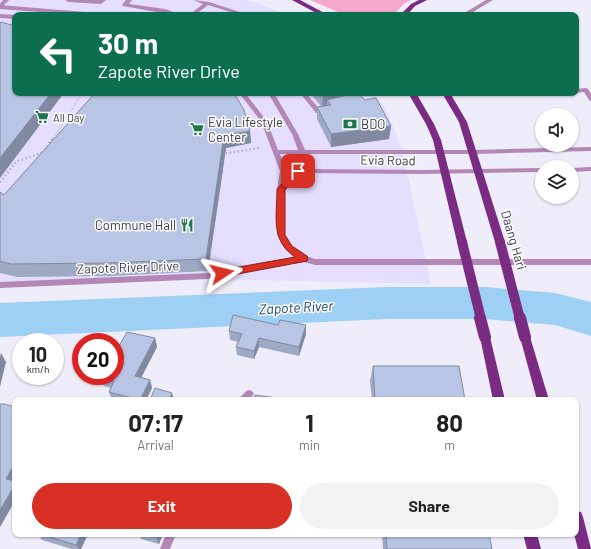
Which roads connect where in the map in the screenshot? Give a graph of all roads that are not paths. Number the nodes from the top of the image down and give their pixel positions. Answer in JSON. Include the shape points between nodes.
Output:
{"nodes":[{"id":1,"x":6,"y":0,"type":"edge"},
{"id":2,"x":68,"y":0,"type":"edge"},
{"id":3,"x":129,"y":0,"type":"edge"},
{"id":4,"x":196,"y":0,"type":"edge"},
{"id":5,"x":295,"y":0,"type":"edge"},
{"id":6,"x":424,"y":0,"type":"edge"},
{"id":7,"x":490,"y":0,"type":"edge"},
{"id":8,"x":102,"y":1,"type":"edge"},
{"id":9,"x":207,"y":3,"type":"junction"},
{"id":10,"x":0,"y":7,"type":"edge"},
{"id":11,"x":61,"y":12,"type":"edge"},
{"id":12,"x":168,"y":12,"type":"edge"},
{"id":13,"x":196,"y":12,"type":"edge"},
{"id":14,"x":239,"y":12,"type":"edge"},
{"id":15,"x":319,"y":12,"type":"edge"},
{"id":16,"x":406,"y":12,"type":"edge"},
{"id":17,"x":469,"y":12,"type":"edge"},
{"id":18,"x":0,"y":16,"type":"edge"},
{"id":19,"x":12,"y":17,"type":"edge"},
{"id":20,"x":579,"y":91,"type":"edge"},
{"id":21,"x":244,"y":96,"type":"edge"},
{"id":22,"x":272,"y":96,"type":"edge"},
{"id":23,"x":305,"y":96,"type":"edge"},
{"id":24,"x":414,"y":96,"type":"edge"},
{"id":25,"x":448,"y":96,"type":"edge"},
{"id":26,"x":591,"y":99,"type":"edge"},
{"id":27,"x":333,"y":108,"type":"edge"},
{"id":28,"x":274,"y":149,"type":"junction"},
{"id":29,"x":591,"y":149,"type":"edge"},
{"id":30,"x":473,"y":152,"type":"junction"},
{"id":31,"x":303,"y":153,"type":"junction"},
{"id":32,"x":440,"y":153,"type":"junction"},
{"id":33,"x":591,"y":169,"type":"edge"},
{"id":34,"x":535,"y":170,"type":"edge"},
{"id":35,"x":579,"y":170,"type":"edge"},
{"id":36,"x":283,"y":171,"type":"junction"},
{"id":37,"x":298,"y":171,"type":"junction"},
{"id":38,"x":478,"y":171,"type":"junction"},
{"id":39,"x":444,"y":172,"type":"junction"},
{"id":40,"x":281,"y":189,"type":"junction"},
{"id":41,"x":304,"y":259,"type":"junction"},
{"id":42,"x":591,"y":262,"type":"edge"},
{"id":43,"x":0,"y":285,"type":"edge"},
{"id":44,"x":499,"y":397,"type":"edge"},
{"id":45,"x":542,"y":397,"type":"edge"},
{"id":46,"x":579,"y":528,"type":"edge"},
{"id":47,"x":170,"y":537,"type":"edge"},
{"id":48,"x":531,"y":537,"type":"edge"},
{"id":49,"x":165,"y":549,"type":"edge"},
{"id":50,"x":534,"y":549,"type":"edge"},
{"id":51,"x":585,"y":549,"type":"edge"}],
"edges":[{"from":1,"to":10,"type":"street"},
{"from":2,"to":8,"type":"street"},
{"from":3,"to":12,"type":"street","via":[[124,5]]},
{"from":4,"to":9,"type":"street"},
{"from":5,"to":15,"type":"main road"},
{"from":6,"to":16,"type":"main road"},
{"from":7,"to":17,"type":"street"},
{"from":9,"to":13,"type":"street"},
{"from":9,"to":14,"type":"street"},
{"from":10,"to":11,"type":"street"},
{"from":18,"to":19,"type":"street"},
{"from":20,"to":26,"type":"street","via":[[586,90]]},
{"from":21,"to":28,"type":"street","via":[[260,116]]},
{"from":22,"to":31,"type":"street","via":[[295,134]]},
{"from":23,"to":27,"type":"street","via":[[318,112]]},
{"from":24,"to":32,"type":"main road","via":[[430,124]]},
{"from":25,"to":30,"type":"main road","name":"Daang Hari","via":[[463,122]]},
{"from":28,"to":31,"type":"street","name":"Evia Road"},
{"from":28,"to":36,"type":"street"},
{"from":29,"to":30,"type":"street","name":"Evia Road"},
{"from":30,"to":32,"type":"street","name":"Evia Road"},
{"from":30,"to":38,"type":"main road","name":"Daang Hari"},
{"from":31,"to":32,"type":"street","name":"Evia Road"},
{"from":31,"to":37,"type":"street"},
{"from":32,"to":39,"type":"main road"},
{"from":33,"to":35,"type":"street"},
{"from":34,"to":38,"type":"street","name":"Evia Road"},
{"from":36,"to":37,"type":"street","name":"Evia Road"},
{"from":36,"to":40,"type":"street","name":"Zapote River Drive"},
{"from":37,"to":39,"type":"street","name":"Evia Road"},
{"from":37,"to":40,"type":"street"},
{"from":38,"to":39,"type":"street","name":"Evia Road"},
{"from":38,"to":45,"type":"main road","name":"Daang Hari","bridge":true},
{"from":39,"to":44,"type":"main road","bridge":true},
{"from":40,"to":41,"type":"street","name":"Zapote River Drive","via":[[281,235],[289,248]]},
{"from":41,"to":42,"type":"street","name":"Zapote River Drive","via":[[315,262]]},
{"from":41,"to":43,"type":"street","name":"Zapote River Drive","via":[[208,276]]},
{"from":46,"to":51,"type":"main road"},
{"from":47,"to":49,"type":"street"},
{"from":48,"to":50,"type":"main road"}]}
